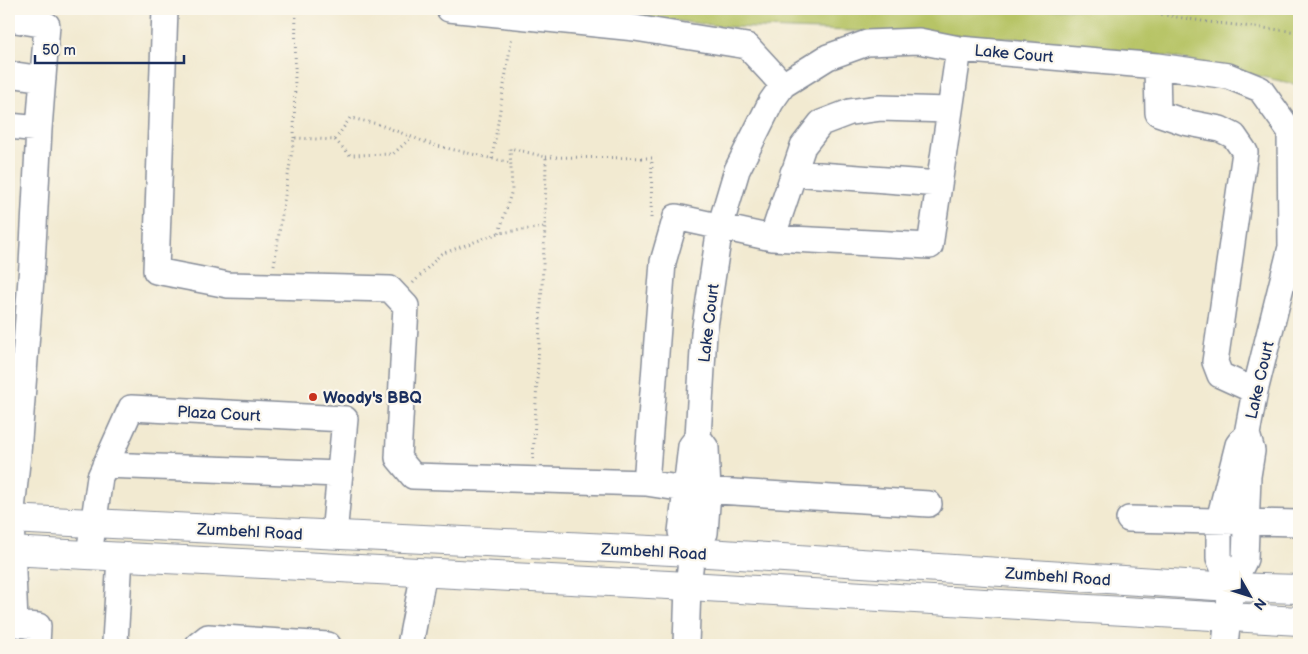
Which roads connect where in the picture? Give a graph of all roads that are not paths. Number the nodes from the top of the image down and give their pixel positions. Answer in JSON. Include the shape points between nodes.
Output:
{"nodes":[{"id":1,"x":165,"y":9,"type":"edge"},
{"id":2,"x":449,"y":9,"type":"edge"},
{"id":3,"x":9,"y":19,"type":"edge"},
{"id":4,"x":959,"y":49,"type":"junction"},
{"id":5,"x":1157,"y":66,"type":"junction"},
{"id":6,"x":9,"y":74,"type":"edge"},
{"id":7,"x":43,"y":79,"type":"junction"},
{"id":8,"x":783,"y":85,"type":"junction"},
{"id":9,"x":949,"y":110,"type":"junction"},
{"id":10,"x":9,"y":126,"type":"edge"},
{"id":11,"x":1295,"y":128,"type":"edge"},
{"id":12,"x":39,"y":130,"type":"junction"},
{"id":13,"x":793,"y":172,"type":"junction"},
{"id":14,"x":939,"y":184,"type":"junction"},
{"id":15,"x":720,"y":227,"type":"junction"},
{"id":16,"x":772,"y":238,"type":"junction"},
{"id":17,"x":18,"y":314,"type":"edge"},
{"id":18,"x":1255,"y":391,"type":"junction"},
{"id":19,"x":1247,"y":434,"type":"junction"},
{"id":20,"x":13,"y":451,"type":"edge"},
{"id":21,"x":105,"y":466,"type":"junction"},
{"id":22,"x":339,"y":474,"type":"junction"},
{"id":23,"x":646,"y":483,"type":"junction"},
{"id":24,"x":697,"y":490,"type":"junction"},
{"id":25,"x":929,"y":504,"type":"dead end"},
{"id":26,"x":10,"y":519,"type":"edge"},
{"id":27,"x":1129,"y":519,"type":"dead end"},
{"id":28,"x":1219,"y":520,"type":"junction"},
{"id":29,"x":1247,"y":521,"type":"junction"},
{"id":30,"x":94,"y":523,"type":"junction"},
{"id":31,"x":1299,"y":523,"type":"edge"},
{"id":32,"x":334,"y":535,"type":"junction"},
{"id":33,"x":11,"y":551,"type":"edge"},
{"id":34,"x":692,"y":552,"type":"junction"},
{"id":35,"x":89,"y":555,"type":"junction"},
{"id":36,"x":120,"y":557,"type":"junction"},
{"id":37,"x":424,"y":572,"type":"junction"},
{"id":38,"x":688,"y":586,"type":"junction"},
{"id":39,"x":1231,"y":587,"type":"junction"},
{"id":40,"x":1299,"y":589,"type":"edge"},
{"id":41,"x":1228,"y":618,"type":"junction"},
{"id":42,"x":1299,"y":621,"type":"edge"},
{"id":43,"x":12,"y":624,"type":"edge"},
{"id":44,"x":37,"y":645,"type":"edge"},
{"id":45,"x":118,"y":645,"type":"edge"},
{"id":46,"x":198,"y":645,"type":"edge"},
{"id":47,"x":328,"y":645,"type":"edge"},
{"id":48,"x":410,"y":645,"type":"edge"},
{"id":49,"x":686,"y":645,"type":"edge"},
{"id":50,"x":1225,"y":645,"type":"edge"}],
"edges":[{"from":1,"to":23,"type":"street","via":[[156,271],[228,285],[390,289],[406,306],[398,458],[413,476]]},
{"from":2,"to":8,"type":"street","via":[[634,28],[747,46]]},
{"from":3,"to":7,"type":"street","via":[[47,25]]},
{"from":4,"to":5,"type":"street","name":"Lake Court"},
{"from":4,"to":8,"type":"street","name":"Lake Court","via":[[919,41],[867,44],[828,57]]},
{"from":4,"to":9,"type":"street"},
{"from":5,"to":11,"type":"street","name":"Lake Court","via":[[1228,76],[1260,89]]},
{"from":5,"to":18,"type":"street","via":[[1158,113],[1220,129],[1234,136],[1245,152],[1215,362],[1220,375]]},
{"from":6,"to":7,"type":"street"},
{"from":7,"to":12,"type":"street"},
{"from":8,"to":15,"type":"street","name":"Lake Court","via":[[737,170]]},
{"from":9,"to":13,"type":"street","via":[[880,108],[850,112],[821,123],[803,146]]},
{"from":9,"to":14,"type":"street"},
{"from":10,"to":12,"type":"street"},
{"from":11,"to":18,"type":"street","name":"Lake Court","via":[[1291,247]]},
{"from":12,"to":17,"type":"street"},
{"from":13,"to":14,"type":"street"},
{"from":13,"to":16,"type":"street"},
{"from":14,"to":16,"type":"street","via":[[930,246]]},
{"from":15,"to":16,"type":"street"},
{"from":15,"to":23,"type":"street","via":[[676,217],[663,262]]},
{"from":15,"to":24,"type":"street","name":"Lake Court","via":[[704,334],[698,437],[706,448]]},
{"from":17,"to":20,"type":"street"},
{"from":18,"to":19,"type":"street","name":"Lake Court"},
{"from":19,"to":28,"type":"street","name":"Lake Court","via":[[1238,445]]},
{"from":19,"to":29,"type":"street","name":"Lake Court","via":[[1252,450]]},
{"from":20,"to":26,"type":"street"},
{"from":21,"to":22,"type":"street"},
{"from":21,"to":22,"type":"street","name":"Plaza Court","via":[[132,408],[345,419]]},
{"from":21,"to":30,"type":"street","name":"Plaza Court","via":[[100,477]]},
{"from":22,"to":32,"type":"street","name":"Plaza Court"},
{"from":23,"to":24,"type":"street"},
{"from":24,"to":25,"type":"street"},
{"from":24,"to":34,"type":"street","name":"Lake Court","via":[[705,533]]},
{"from":26,"to":30,"type":"main road","name":"Zumbehl Road"},
{"from":26,"to":33,"type":"street"},
{"from":27,"to":28,"type":"street"},
{"from":28,"to":29,"type":"street"},
{"from":28,"to":39,"type":"street","name":"Lake Court","via":[[1218,558]]},
{"from":29,"to":31,"type":"street"},
{"from":29,"to":39,"type":"street","name":"Lake Court","via":[[1245,559]]},
{"from":30,"to":32,"type":"main road","name":"Zumbehl Road"},
{"from":30,"to":35,"type":"street","name":"Plaza Court"},
{"from":32,"to":34,"type":"main road","name":"Zumbehl Road"},
{"from":33,"to":35,"type":"main road","name":"Zumbehl Road"},
{"from":33,"to":43,"type":"street"},
{"from":34,"to":38,"type":"street","name":"Lake Court"},
{"from":34,"to":39,"type":"main road","name":"Zumbehl Road"},
{"from":35,"to":36,"type":"main road","name":"Zumbehl Road"},
{"from":36,"to":37,"type":"main road","name":"Zumbehl Road"},
{"from":36,"to":45,"type":"street","via":[[115,642]]},
{"from":37,"to":38,"type":"main road","name":"Zumbehl Road"},
{"from":37,"to":48,"type":"street"},
{"from":38,"to":41,"type":"main road","name":"Zumbehl Road"},
{"from":38,"to":49,"type":"street","name":"Lake Court"},
{"from":39,"to":40,"type":"main road","name":"Zumbehl Road"},
{"from":39,"to":41,"type":"street","name":"Lake Court"},
{"from":41,"to":42,"type":"main road","name":"Zumbehl Road"},
{"from":41,"to":50,"type":"street","name":"Lake Court"},
{"from":43,"to":44,"type":"street","via":[[38,626]]},
{"from":46,"to":47,"type":"street","via":[[208,637]]}]}
